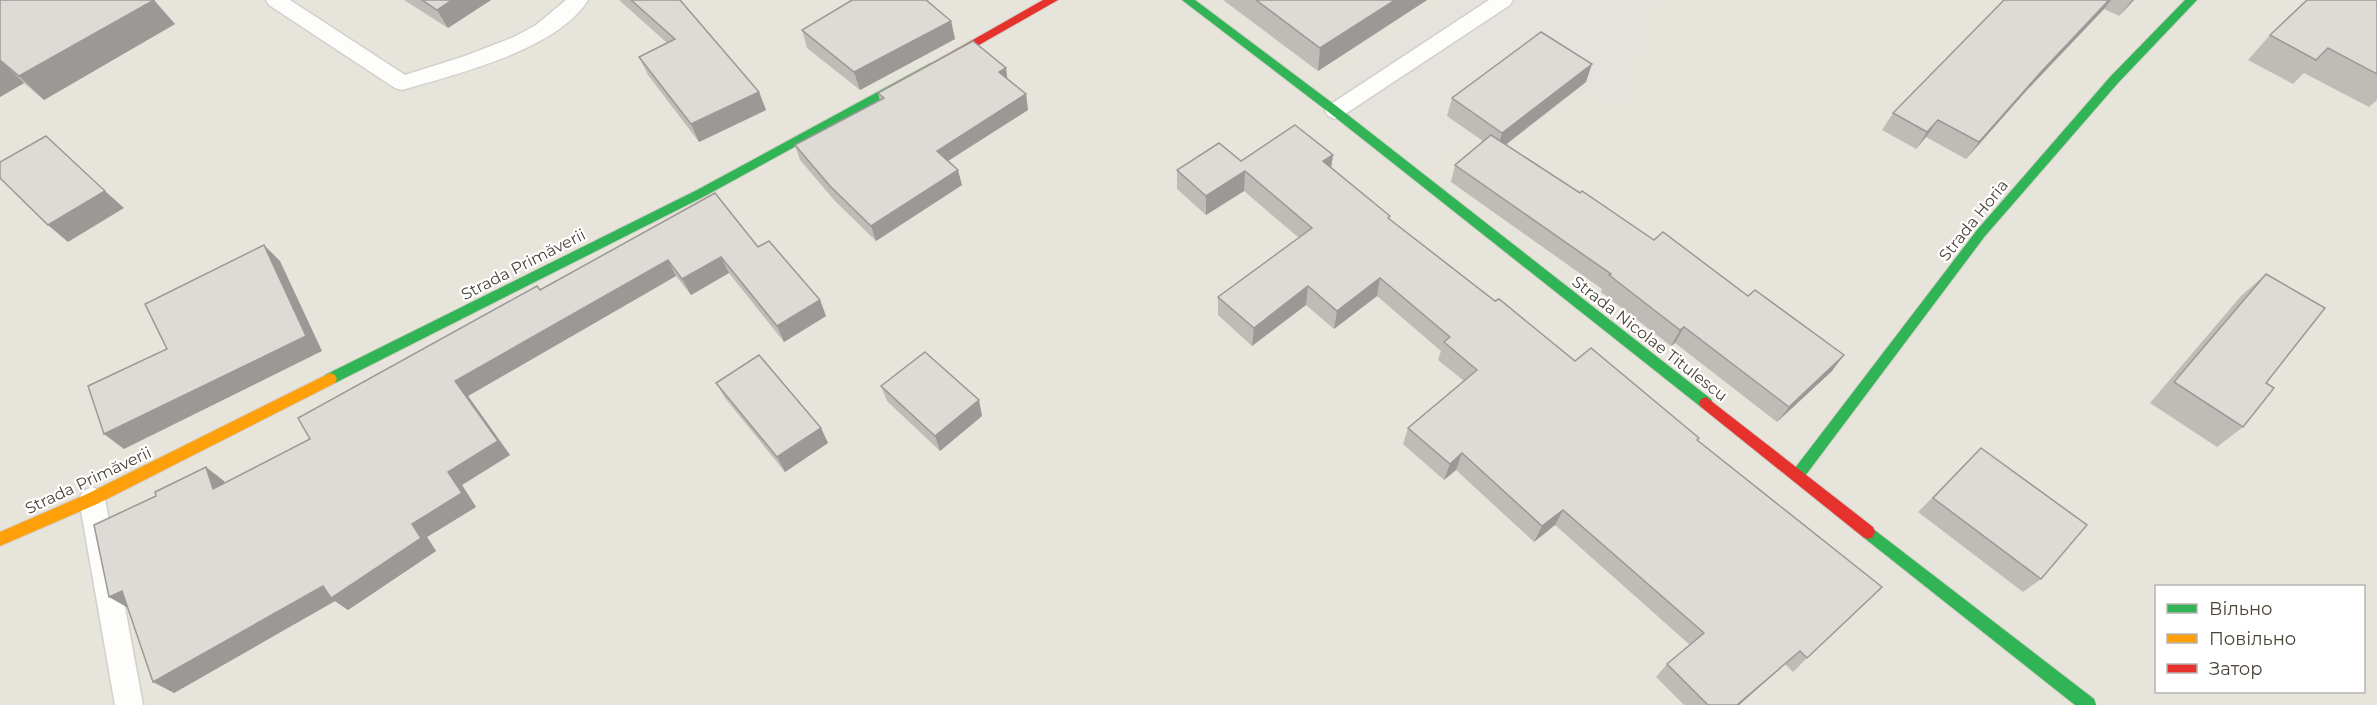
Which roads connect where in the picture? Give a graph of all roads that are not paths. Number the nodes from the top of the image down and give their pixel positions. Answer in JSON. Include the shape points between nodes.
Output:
{"nodes":[{"id":1,"x":276,"y":0,"type":"edge"},
{"id":2,"x":578,"y":0,"type":"edge"},
{"id":3,"x":1052,"y":0,"type":"edge"},
{"id":4,"x":1188,"y":0,"type":"edge"},
{"id":5,"x":1503,"y":0,"type":"edge"},
{"id":6,"x":2191,"y":0,"type":"edge"},
{"id":7,"x":1335,"y":111,"type":"junction"},
{"id":8,"x":1797,"y":476,"type":"junction"},
{"id":9,"x":92,"y":499,"type":"junction"},
{"id":10,"x":0,"y":539,"type":"edge"},
{"id":11,"x":129,"y":705,"type":"edge"},
{"id":12,"x":2088,"y":705,"type":"edge"}],
"edges":[{"from":1,"to":2,"type":"lane","via":[[402,83],[484,58],[555,23]]},
{"from":3,"to":9,"type":"street","name":"Strada Primăverii","via":[[701,193]]},
{"from":4,"to":7,"type":"street","name":"Strada Nicolae Titulescu"},
{"from":5,"to":7,"type":"lane"},
{"from":6,"to":8,"type":"street","name":"Strada Horia","via":[[2114,80],[1981,233]]},
{"from":7,"to":8,"type":"street","name":"Strada Nicolae Titulescu"},
{"from":8,"to":12,"type":"street","name":"Strada Nicolae Titulescu"},
{"from":9,"to":10,"type":"street","name":"Strada Primăverii"},
{"from":9,"to":11,"type":"lane"}]}
